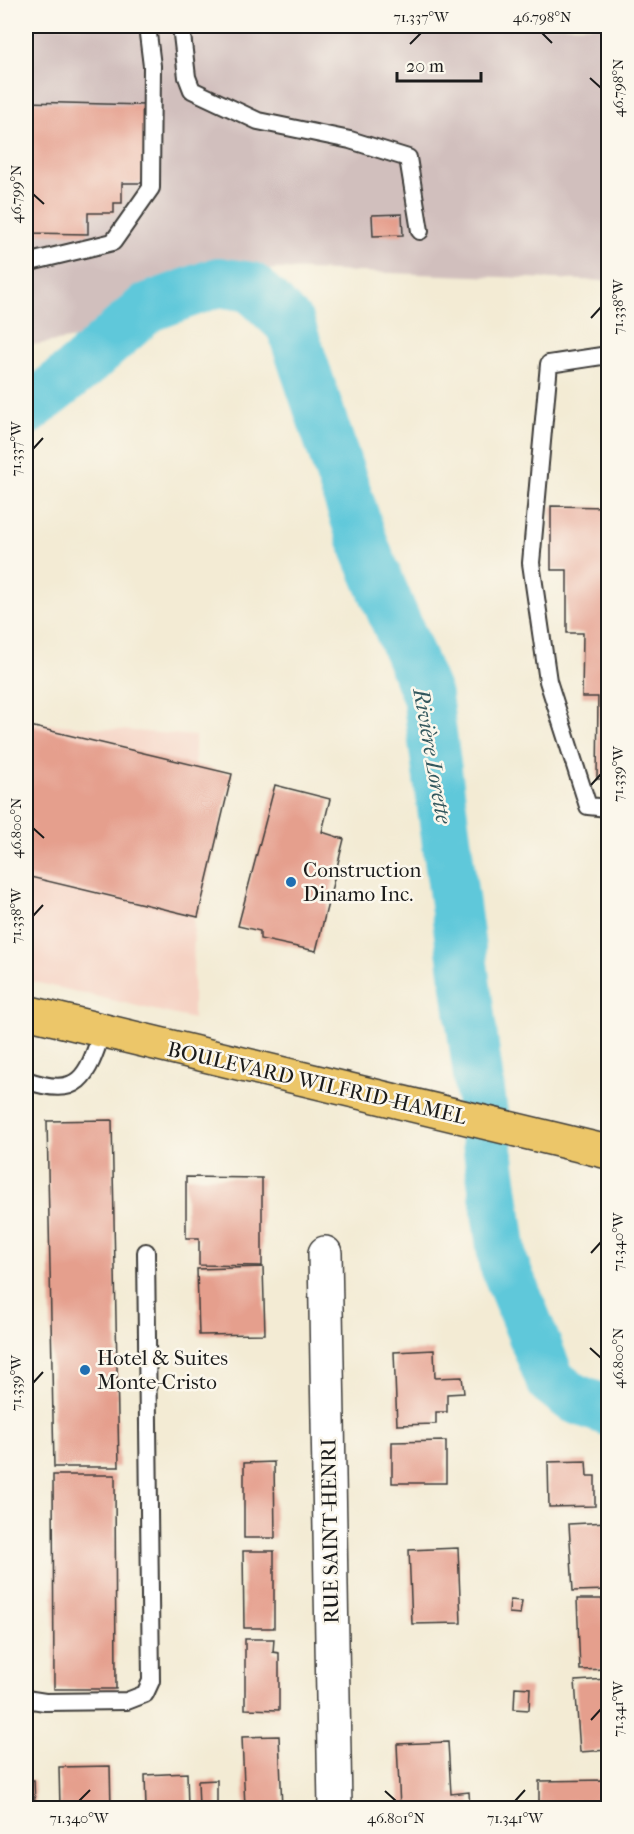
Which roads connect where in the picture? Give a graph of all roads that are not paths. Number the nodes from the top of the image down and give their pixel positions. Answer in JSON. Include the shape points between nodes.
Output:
{"nodes":[{"id":1,"x":147,"y":26,"type":"edge"},
{"id":2,"x":181,"y":26,"type":"edge"},
{"id":3,"x":420,"y":231,"type":"dead end"},
{"id":4,"x":26,"y":263,"type":"edge"},
{"id":5,"x":609,"y":355,"type":"edge"},
{"id":6,"x":609,"y":808,"type":"edge"},
{"id":7,"x":26,"y":1012,"type":"edge"},
{"id":8,"x":102,"y":1032,"type":"junction"},
{"id":9,"x":26,"y":1080,"type":"edge"},
{"id":10,"x":609,"y":1152,"type":"edge"},
{"id":11,"x":146,"y":1252,"type":"dead end"},
{"id":12,"x":325,"y":1253,"type":"dead end"},
{"id":13,"x":26,"y":1699,"type":"edge"},
{"id":14,"x":335,"y":1809,"type":"edge"}],
"edges":[{"from":1,"to":4,"type":"lane","via":[[152,66],[151,188],[113,242]]},
{"from":2,"to":3,"type":"lane","via":[[192,90],[258,121],[350,140],[408,158]]},
{"from":5,"to":6,"type":"lane","via":[[549,364],[531,563],[548,681],[588,806]]},
{"from":7,"to":8,"type":"main road","name":"BOULEVARD WILFRID-HAMEL"},
{"from":8,"to":9,"type":"lane","via":[[88,1072],[76,1084]]},
{"from":8,"to":10,"type":"main road","name":"BOULEVARD WILFRID-HAMEL"},
{"from":11,"to":13,"type":"lane","via":[[152,1681],[145,1695],[127,1701]]},
{"from":12,"to":14,"type":"street","name":"RUE SAINT-HENRI"}]}
